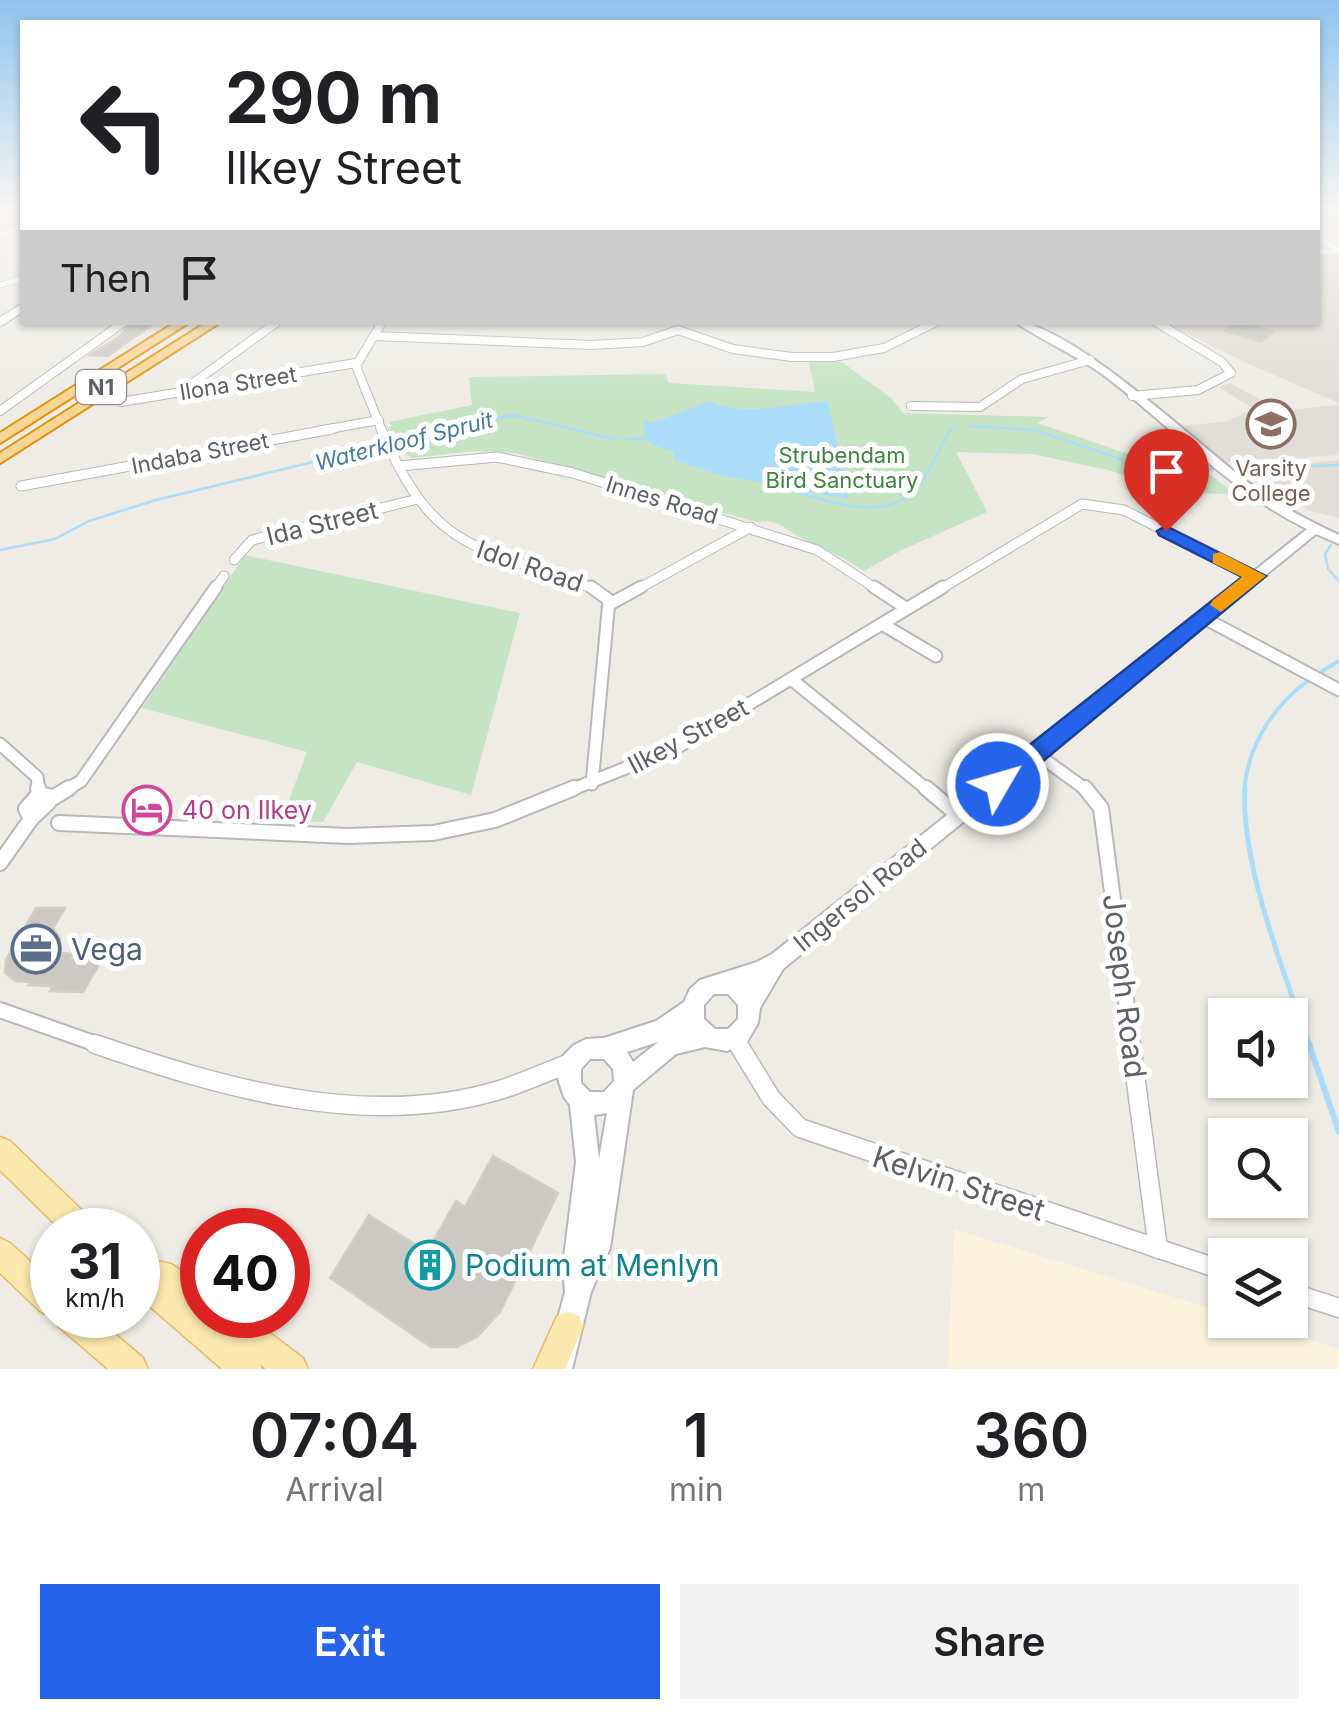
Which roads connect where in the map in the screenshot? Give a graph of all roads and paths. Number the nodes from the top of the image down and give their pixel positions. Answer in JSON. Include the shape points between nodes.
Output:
{"nodes":[{"id":1,"x":120,"y":325,"type":"edge"},
{"id":2,"x":166,"y":325,"type":"edge"},
{"id":3,"x":181,"y":325,"type":"edge"},
{"id":4,"x":197,"y":325,"type":"edge"},
{"id":5,"x":211,"y":325,"type":"edge"},
{"id":6,"x":273,"y":325,"type":"edge"},
{"id":7,"x":380,"y":325,"type":"edge"},
{"id":8,"x":683,"y":325,"type":"edge"},
{"id":9,"x":930,"y":325,"type":"edge"},
{"id":10,"x":1026,"y":325,"type":"edge"},
{"id":11,"x":1161,"y":325,"type":"edge"},
{"id":12,"x":678,"y":330,"type":"junction"},
{"id":13,"x":374,"y":336,"type":"junction"},
{"id":14,"x":1090,"y":360,"type":"junction"},
{"id":15,"x":356,"y":364,"type":"junction"},
{"id":16,"x":135,"y":375,"type":"junction"},
{"id":17,"x":182,"y":392,"type":"junction"},
{"id":18,"x":1132,"y":396,"type":"junction"},
{"id":19,"x":121,"y":402,"type":"dead end"},
{"id":20,"x":911,"y":406,"type":"dead end"},
{"id":21,"x":0,"y":411,"type":"edge"},
{"id":22,"x":379,"y":420,"type":"junction"},
{"id":23,"x":0,"y":426,"type":"edge"},
{"id":24,"x":0,"y":439,"type":"edge"},
{"id":25,"x":0,"y":451,"type":"edge"},
{"id":26,"x":0,"y":459,"type":"edge"},
{"id":27,"x":399,"y":466,"type":"junction"},
{"id":28,"x":0,"y":476,"type":"edge"},
{"id":29,"x":22,"y":486,"type":"dead end"},
{"id":30,"x":418,"y":499,"type":"junction"},
{"id":31,"x":750,"y":526,"type":"junction"},
{"id":32,"x":1314,"y":529,"type":"junction"},
{"id":33,"x":1339,"y":540,"type":"edge"},
{"id":34,"x":234,"y":560,"type":"dead end"},
{"id":35,"x":224,"y":576,"type":"dead end"},
{"id":36,"x":1256,"y":576,"type":"junction"},
{"id":37,"x":610,"y":604,"type":"junction"},
{"id":38,"x":906,"y":608,"type":"junction"},
{"id":39,"x":1204,"y":618,"type":"junction"},
{"id":40,"x":882,"y":624,"type":"junction"},
{"id":41,"x":936,"y":656,"type":"dead end"},
{"id":42,"x":791,"y":678,"type":"junction"},
{"id":43,"x":1339,"y":690,"type":"edge"},
{"id":44,"x":0,"y":744,"type":"edge"},
{"id":45,"x":1037,"y":754,"type":"junction"},
{"id":46,"x":592,"y":784,"type":"junction"},
{"id":47,"x":45,"y":796,"type":"junction"},
{"id":48,"x":957,"y":814,"type":"junction"},
{"id":49,"x":59,"y":823,"type":"dead end"},
{"id":50,"x":1,"y":862,"type":"edge"},
{"id":51,"x":779,"y":960,"type":"junction"},
{"id":52,"x":721,"y":983,"type":"junction"},
{"id":53,"x":749,"y":1006,"type":"junction"},
{"id":54,"x":693,"y":1008,"type":"junction"},
{"id":55,"x":0,"y":1010,"type":"edge"},
{"id":56,"x":707,"y":1036,"type":"junction"},
{"id":57,"x":734,"y":1038,"type":"junction"},
{"id":58,"x":606,"y":1048,"type":"junction"},
{"id":59,"x":575,"y":1061,"type":"junction"},
{"id":60,"x":531,"y":1082,"type":"junction"},
{"id":61,"x":623,"y":1084,"type":"junction"},
{"id":62,"x":576,"y":1095,"type":"junction"},
{"id":63,"x":0,"y":1152,"type":"edge"},
{"id":64,"x":59,"y":1208,"type":"edge"},
{"id":65,"x":1158,"y":1249,"type":"junction"},
{"id":66,"x":0,"y":1253,"type":"edge"},
{"id":67,"x":1208,"y":1265,"type":"edge"},
{"id":68,"x":30,"y":1281,"type":"edge"},
{"id":69,"x":578,"y":1292,"type":"junction"},
{"id":70,"x":160,"y":1293,"type":"edge"},
{"id":71,"x":1308,"y":1298,"type":"edge"},
{"id":72,"x":1339,"y":1308,"type":"edge"},
{"id":73,"x":568,"y":1327,"type":"junction"},
{"id":74,"x":96,"y":1338,"type":"edge"},
{"id":75,"x":251,"y":1338,"type":"edge"},
{"id":76,"x":132,"y":1369,"type":"edge"},
{"id":77,"x":246,"y":1369,"type":"edge"},
{"id":78,"x":292,"y":1369,"type":"edge"},
{"id":79,"x":549,"y":1369,"type":"edge"},
{"id":80,"x":558,"y":1369,"type":"edge"}],
"edges":[{"from":1,"to":21,"type":"street"},
{"from":2,"to":23,"type":"highway"},
{"from":3,"to":24,"type":"highway","number":"N1"},
{"from":4,"to":25,"type":"highway","number":"N1"},
{"from":5,"to":16,"type":"highway"},
{"from":6,"to":17,"type":"street"},
{"from":7,"to":13,"type":"street"},
{"from":8,"to":12,"type":"street"},
{"from":9,"to":12,"type":"street","via":[[884,348],[833,357],[733,349]]},
{"from":10,"to":14,"type":"street"},
{"from":11,"to":18,"type":"street","via":[[1230,373],[1198,390]]},
{"from":12,"to":13,"type":"street","via":[[644,342],[592,345]]},
{"from":13,"to":15,"type":"street"},
{"from":14,"to":18,"type":"street"},
{"from":14,"to":20,"type":"street","via":[[1018,380],[980,407]]},
{"from":15,"to":17,"type":"street","name":"Ilona Street"},
{"from":15,"to":22,"type":"street","name":"Idol Road"},
{"from":16,"to":26,"type":"highway"},
{"from":16,"to":28,"type":"highway"},
{"from":17,"to":19,"type":"street","name":"Ilona Street"},
{"from":18,"to":32,"type":"street","via":[[1226,474]]},
{"from":22,"to":27,"type":"street","name":"Idol Road"},
{"from":22,"to":29,"type":"street","name":"Indaba Street"},
{"from":27,"to":30,"type":"street","name":"Idol Road"},
{"from":27,"to":31,"type":"street","name":"Innes Road","via":[[474,457],[521,460]]},
{"from":30,"to":34,"type":"street","name":"Ida Street","via":[[256,539]]},
{"from":30,"to":37,"type":"street","name":"Idol Road","via":[[470,546],[596,588]]},
{"from":31,"to":37,"type":"street"},
{"from":31,"to":38,"type":"street","name":"Innes Road","via":[[826,554]]},
{"from":32,"to":33,"type":"street"},
{"from":32,"to":36,"type":"street","name":"Ingersol Road"},
{"from":35,"to":47,"type":"street","via":[[81,781]]},
{"from":36,"to":38,"type":"street","name":"Ilkey Street","via":[[1124,510],[1086,503]]},
{"from":36,"to":39,"type":"street","name":"Ingersol Road"},
{"from":37,"to":46,"type":"street","name":"Idol Road"},
{"from":38,"to":40,"type":"street","name":"Ilkey Street"},
{"from":39,"to":43,"type":"street"},
{"from":39,"to":45,"type":"street","name":"Ingersol Road"},
{"from":40,"to":41,"type":"street"},
{"from":40,"to":42,"type":"street","name":"Ilkey Street"},
{"from":42,"to":46,"type":"street","name":"Ilkey Street","via":[[676,748]]},
{"from":42,"to":48,"type":"street"},
{"from":44,"to":47,"type":"street","via":[[37,777]]},
{"from":45,"to":48,"type":"street","name":"Ingersol Road"},
{"from":45,"to":65,"type":"street","name":"Joseph Road","via":[[1101,808]]},
{"from":46,"to":49,"type":"street","name":"Ilkey Street","via":[[494,820],[420,834]]},
{"from":47,"to":50,"type":"street","via":[[26,809],[31,819]]},
{"from":48,"to":51,"type":"street","name":"Ingersol Road"},
{"from":51,"to":52,"type":"street","name":"Ingersol Road"},
{"from":51,"to":53,"type":"street","name":"Ingersol Road"},
{"from":52,"to":53,"type":"street","via":[[739,990]]},
{"from":52,"to":54,"type":"street","name":"Ingersol Road","via":[[704,988]]},
{"from":53,"to":57,"type":"street","name":"Ingersol Road","via":[[747,1024]]},
{"from":54,"to":56,"type":"street"},
{"from":54,"to":58,"type":"street","name":"Ingersol Road","via":[[662,1030]]},
{"from":55,"to":60,"type":"street","name":"Ingersol Road","via":[[204,1081],[293,1100],[401,1104]]},
{"from":56,"to":57,"type":"street","name":"Ingersol Road"},
{"from":56,"to":61,"type":"street","name":"Ingersol Road","via":[[670,1045]]},
{"from":57,"to":65,"type":"street","name":"Kelvin Street","via":[[775,1104],[800,1128]]},
{"from":58,"to":59,"type":"street","name":"Ingersol Road","via":[[589,1049]]},
{"from":58,"to":61,"type":"street","via":[[620,1058]]},
{"from":59,"to":60,"type":"street","name":"Ingersol Road"},
{"from":59,"to":62,"type":"street","via":[[570,1080]]},
{"from":60,"to":62,"type":"street","name":"Ingersol Road","via":[[551,1082]]},
{"from":61,"to":62,"type":"street","name":"Ingersol Road","via":[[602,1105]]},
{"from":61,"to":69,"type":"street","via":[[603,1222]]},
{"from":62,"to":69,"type":"street","via":[[588,1162]]},
{"from":63,"to":64,"type":"main road"},
{"from":65,"to":67,"type":"street","name":"Kelvin Street"},
{"from":66,"to":68,"type":"main road"},
{"from":69,"to":73,"type":"street"},
{"from":70,"to":77,"type":"main road"},
{"from":71,"to":72,"type":"street"},
{"from":73,"to":79,"type":"main road"},
{"from":73,"to":80,"type":"street"},
{"from":74,"to":76,"type":"main road"},
{"from":75,"to":78,"type":"main road"}]}
